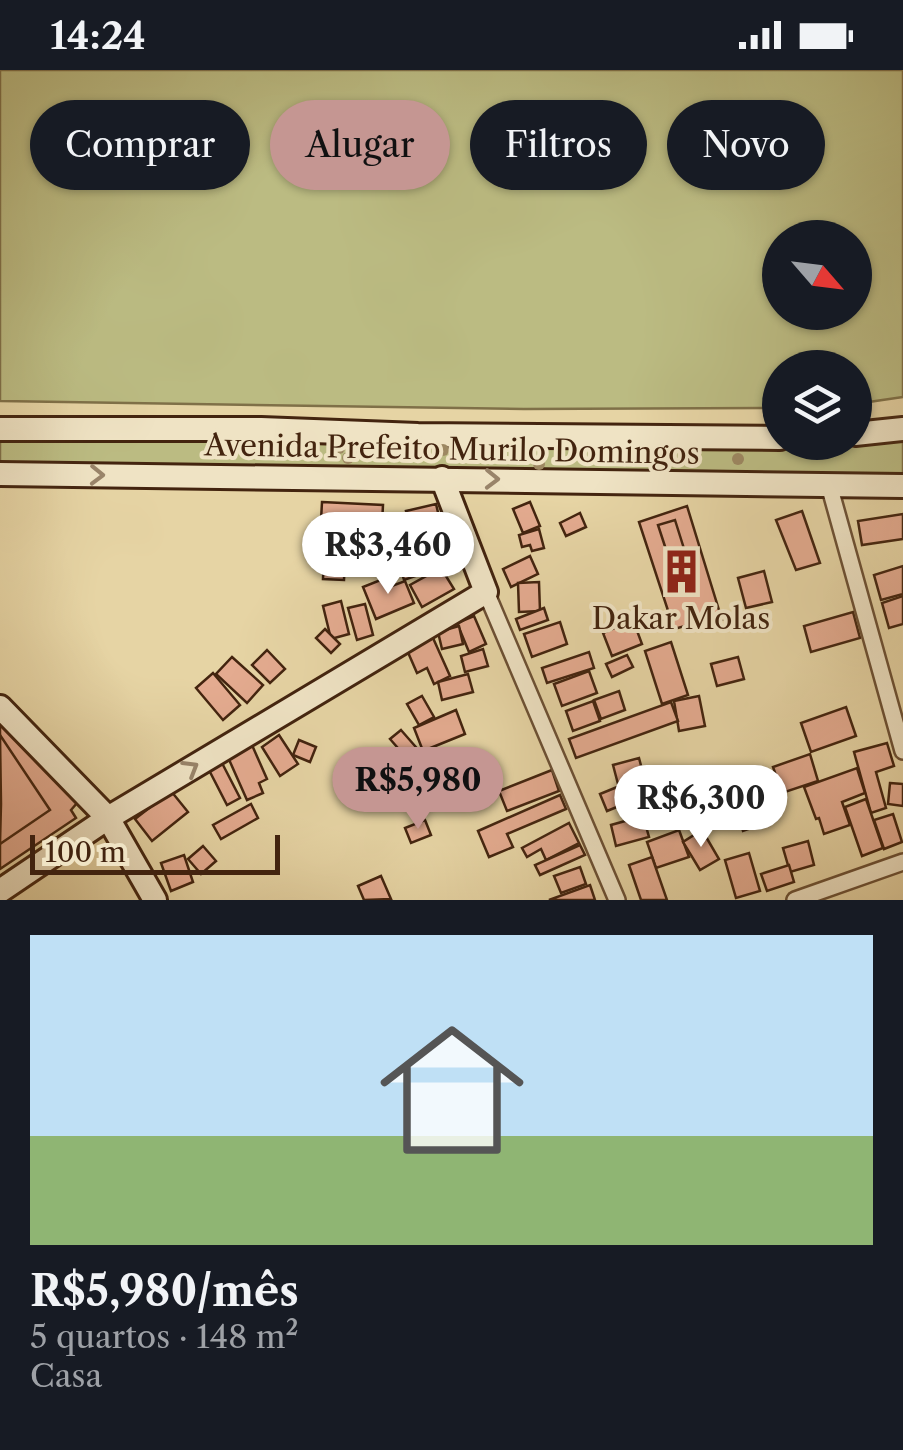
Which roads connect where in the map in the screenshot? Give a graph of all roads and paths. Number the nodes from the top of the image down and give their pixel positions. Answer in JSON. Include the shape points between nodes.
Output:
{"nodes":[{"id":1,"x":0,"y":428,"type":"edge"},
{"id":2,"x":903,"y":429,"type":"edge"},
{"id":3,"x":872,"y":432,"type":"edge"},
{"id":4,"x":762,"y":438,"type":"edge"},
{"id":5,"x":0,"y":474,"type":"edge"},
{"id":6,"x":442,"y":478,"type":"junction"},
{"id":7,"x":829,"y":485,"type":"junction"},
{"id":8,"x":903,"y":486,"type":"edge"},
{"id":9,"x":486,"y":592,"type":"junction"},
{"id":10,"x":0,"y":706,"type":"edge"},
{"id":11,"x":903,"y":751,"type":"edge"},
{"id":12,"x":108,"y":818,"type":"junction"},
{"id":13,"x":903,"y":862,"type":"edge"},
{"id":14,"x":0,"y":891,"type":"edge"},
{"id":15,"x":155,"y":900,"type":"edge"},
{"id":16,"x":617,"y":900,"type":"edge"},
{"id":17,"x":795,"y":900,"type":"edge"}],
"edges":[{"from":1,"to":4,"type":"main road","name":"Avenida Prefeito Murilo Domingos"},
{"from":2,"to":3,"type":"main road"},
{"from":5,"to":6,"type":"main road","name":"Avenida Prefeito Murilo Domingos","one_way":true},
{"from":6,"to":7,"type":"main road","name":"Avenida Prefeito Murilo Domingos","one_way":true},
{"from":6,"to":9,"type":"main road"},
{"from":7,"to":8,"type":"main road","name":"Avenida Prefeito Murilo Domingos"},
{"from":7,"to":11,"type":"street"},
{"from":12,"to":9,"type":"main road","one_way":true},
{"from":9,"to":16,"type":"street"},
{"from":10,"to":12,"type":"main road"},
{"from":12,"to":14,"type":"main road"},
{"from":12,"to":15,"type":"main road"},
{"from":13,"to":17,"type":"street"}]}
